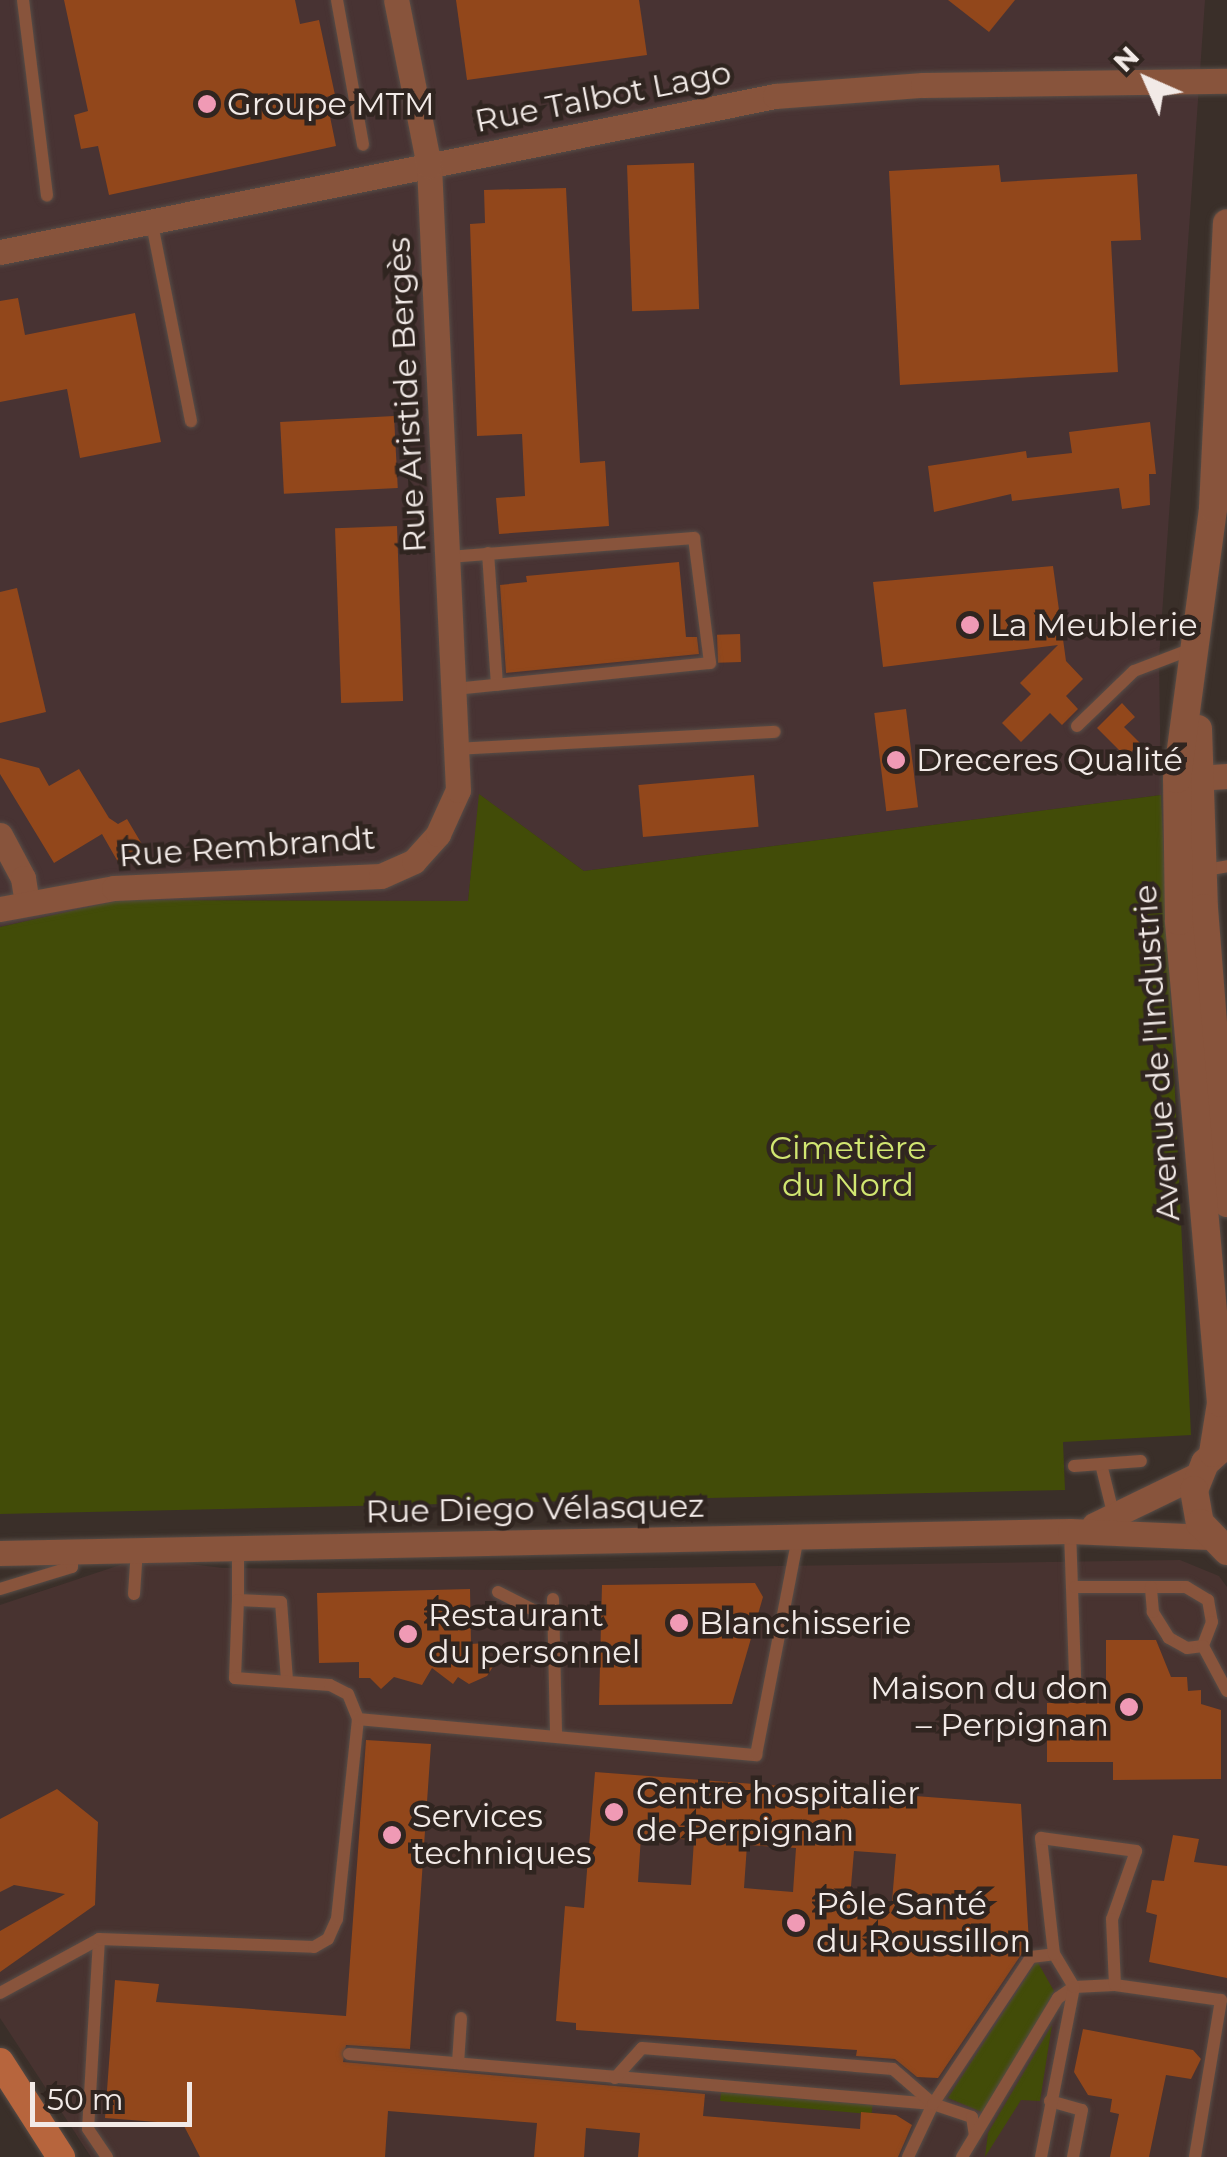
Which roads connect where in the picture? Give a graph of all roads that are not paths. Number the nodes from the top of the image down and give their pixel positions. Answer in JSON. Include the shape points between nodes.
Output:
{"nodes":[{"id":1,"x":23,"y":0,"type":"edge"},
{"id":2,"x":337,"y":0,"type":"edge"},
{"id":3,"x":396,"y":0,"type":"edge"},
{"id":4,"x":1227,"y":82,"type":"edge"},
{"id":5,"x":363,"y":145,"type":"dead end"},
{"id":6,"x":429,"y":166,"type":"junction"},
{"id":7,"x":47,"y":196,"type":"dead end"},
{"id":8,"x":1227,"y":223,"type":"edge"},
{"id":9,"x":152,"y":224,"type":"junction"},
{"id":10,"x":0,"y":252,"type":"edge"},
{"id":11,"x":191,"y":420,"type":"dead end"},
{"id":12,"x":488,"y":553,"type":"junction"},
{"id":13,"x":448,"y":556,"type":"junction"},
{"id":14,"x":1197,"y":648,"type":"junction"},
{"id":15,"x":497,"y":684,"type":"junction"},
{"id":16,"x":453,"y":689,"type":"junction"},
{"id":17,"x":1077,"y":726,"type":"dead end"},
{"id":18,"x":775,"y":732,"type":"dead end"},
{"id":19,"x":456,"y":750,"type":"junction"},
{"id":20,"x":1201,"y":778,"type":"edge"},
{"id":21,"x":458,"y":790,"type":"joint"},
{"id":22,"x":0,"y":835,"type":"edge"},
{"id":23,"x":1203,"y":870,"type":"edge"},
{"id":24,"x":26,"y":902,"type":"junction"},
{"id":25,"x":0,"y":909,"type":"edge"},
{"id":26,"x":1199,"y":1009,"type":"junction"},
{"id":27,"x":1227,"y":1203,"type":"edge"},
{"id":28,"x":1213,"y":1457,"type":"edge"},
{"id":29,"x":1141,"y":1461,"type":"dead end"},
{"id":30,"x":1102,"y":1464,"type":"junction"},
{"id":31,"x":1074,"y":1466,"type":"dead end"},
{"id":32,"x":1115,"y":1519,"type":"junction"},
{"id":33,"x":1070,"y":1531,"type":"junction"},
{"id":34,"x":798,"y":1537,"type":"junction"},
{"id":35,"x":238,"y":1548,"type":"junction"},
{"id":36,"x":1222,"y":1548,"type":"edge"},
{"id":37,"x":138,"y":1549,"type":"junction"},
{"id":38,"x":72,"y":1550,"type":"junction"},
{"id":39,"x":0,"y":1554,"type":"edge"},
{"id":40,"x":1074,"y":1587,"type":"junction"},
{"id":41,"x":1151,"y":1587,"type":"junction"},
{"id":42,"x":0,"y":1589,"type":"edge"},
{"id":43,"x":498,"y":1592,"type":"dead end"},
{"id":44,"x":134,"y":1594,"type":"dead end"},
{"id":45,"x":553,"y":1599,"type":"dead end"},
{"id":46,"x":238,"y":1600,"type":"junction"},
{"id":47,"x":553,"y":1620,"type":"junction"},
{"id":48,"x":1204,"y":1646,"type":"junction"},
{"id":49,"x":1075,"y":1678,"type":"dead end"},
{"id":50,"x":287,"y":1680,"type":"junction"},
{"id":51,"x":1227,"y":1690,"type":"edge"},
{"id":52,"x":358,"y":1719,"type":"junction"},
{"id":53,"x":556,"y":1735,"type":"junction"},
{"id":54,"x":100,"y":1938,"type":"junction"},
{"id":55,"x":1054,"y":1954,"type":"junction"},
{"id":56,"x":1115,"y":1986,"type":"junction"},
{"id":57,"x":1074,"y":1987,"type":"junction"},
{"id":58,"x":0,"y":1993,"type":"edge"},
{"id":59,"x":462,"y":2018,"type":"dead end"},
{"id":60,"x":349,"y":2054,"type":"dead end"},
{"id":61,"x":0,"y":2062,"type":"edge"},
{"id":62,"x":458,"y":2063,"type":"junction"},
{"id":63,"x":615,"y":2078,"type":"junction"},
{"id":64,"x":1050,"y":2100,"type":"junction"},
{"id":65,"x":933,"y":2104,"type":"junction"},
{"id":66,"x":975,"y":2135,"type":"junction"},
{"id":67,"x":60,"y":2157,"type":"edge"},
{"id":68,"x":107,"y":2157,"type":"edge"},
{"id":69,"x":908,"y":2157,"type":"edge"},
{"id":70,"x":962,"y":2157,"type":"edge"},
{"id":71,"x":1041,"y":2157,"type":"edge"},
{"id":72,"x":1073,"y":2157,"type":"edge"},
{"id":73,"x":1195,"y":2157,"type":"edge"}],
"edges":[{"from":1,"to":7,"type":"lane"},
{"from":2,"to":5,"type":"lane"},
{"from":3,"to":6,"type":"street","name":"Rue Aristide Bergès"},
{"from":4,"to":6,"type":"street","name":"Rue Talbot Lago","via":[[923,85],[774,96]]},
{"from":6,"to":9,"type":"street","name":"Rue Talbot Lago"},
{"from":6,"to":13,"type":"street","name":"Rue Aristide Bergès"},
{"from":8,"to":14,"type":"street","name":"Avenue de l'Industrie","via":[[1213,508]]},
{"from":9,"to":10,"type":"street","name":"Rue Talbot Lago"},
{"from":9,"to":11,"type":"lane"},
{"from":12,"to":13,"type":"lane"},
{"from":12,"to":15,"type":"lane"},
{"from":12,"to":15,"type":"lane","via":[[694,538],[710,663]]},
{"from":13,"to":16,"type":"street","name":"Rue Aristide Bergès"},
{"from":14,"to":17,"type":"lane","via":[[1134,671]]},
{"from":14,"to":20,"type":"street","name":"Avenue de l'Industrie"},
{"from":15,"to":16,"type":"lane"},
{"from":16,"to":19,"type":"street","name":"Rue Aristide Bergès"},
{"from":18,"to":19,"type":"lane"},
{"from":19,"to":21,"type":"street","name":"Rue Aristide Bergès"},
{"from":20,"to":23,"type":"street","name":"Avenue de l'Industrie"},
{"from":21,"to":24,"type":"street","name":"Rue Rembrandt","via":[[438,834],[414,860],[381,876],[114,888]]},
{"from":22,"to":24,"type":"street"},
{"from":23,"to":26,"type":"street","name":"Avenue de l'Industrie"},
{"from":24,"to":25,"type":"street","name":"Rue Rembrandt"},
{"from":26,"to":27,"type":"street","name":"Avenue de l'Industrie"},
{"from":26,"to":28,"type":"street","name":"Avenue de l'Industrie","via":[[1222,1403]]},
{"from":28,"to":32,"type":"street","name":"Rue Diego Vélasquez"},
{"from":28,"to":36,"type":"street","name":"Avenue de l'Industrie","via":[[1195,1507]]},
{"from":29,"to":30,"type":"lane"},
{"from":30,"to":31,"type":"lane"},
{"from":30,"to":32,"type":"lane"},
{"from":32,"to":33,"type":"street","name":"Rue Diego Vélasquez"},
{"from":33,"to":34,"type":"street","name":"Rue Diego Vélasquez"},
{"from":33,"to":36,"type":"street","name":"Rue Diego Vélasquez"},
{"from":33,"to":40,"type":"lane"},
{"from":34,"to":35,"type":"street","name":"Rue Diego Vélasquez"},
{"from":34,"to":53,"type":"lane","via":[[788,1616],[756,1755]]},
{"from":35,"to":37,"type":"street","name":"Rue Diego Vélasquez"},
{"from":35,"to":46,"type":"lane"},
{"from":37,"to":38,"type":"street","name":"Rue Diego Vélasquez"},
{"from":37,"to":44,"type":"lane"},
{"from":38,"to":39,"type":"street","name":"Rue Diego Vélasquez"},
{"from":38,"to":42,"type":"lane","via":[[72,1567]]},
{"from":40,"to":41,"type":"lane"},
{"from":40,"to":49,"type":"lane"},
{"from":41,"to":48,"type":"lane","via":[[1154,1612],[1169,1638],[1187,1648]]},
{"from":41,"to":48,"type":"lane","via":[[1186,1587],[1208,1600],[1212,1622]]},
{"from":43,"to":47,"type":"lane"},
{"from":45,"to":47,"type":"lane"},
{"from":46,"to":50,"type":"lane","via":[[282,1602]]},
{"from":46,"to":50,"type":"lane","via":[[234,1678]]},
{"from":47,"to":53,"type":"lane"},
{"from":48,"to":51,"type":"lane"},
{"from":50,"to":52,"type":"lane","via":[[348,1694]]},
{"from":52,"to":53,"type":"lane"},
{"from":52,"to":54,"type":"lane","via":[[337,1919],[328,1939],[314,1947]]},
{"from":54,"to":58,"type":"lane"},
{"from":54,"to":68,"type":"lane","via":[[88,2128]]},
{"from":55,"to":56,"type":"lane","via":[[1041,1838],[1136,1851],[1112,1919]]},
{"from":55,"to":57,"type":"lane"},
{"from":55,"to":65,"type":"lane","via":[[1030,1957]]},
{"from":56,"to":57,"type":"lane"},
{"from":56,"to":73,"type":"lane","via":[[1222,2000]]},
{"from":57,"to":64,"type":"lane"},
{"from":57,"to":66,"type":"lane","via":[[1058,1998]]},
{"from":59,"to":62,"type":"lane"},
{"from":60,"to":62,"type":"lane"},
{"from":61,"to":67,"type":"main road"},
{"from":62,"to":63,"type":"lane"},
{"from":63,"to":65,"type":"lane"},
{"from":63,"to":65,"type":"lane","via":[[642,2048],[893,2068]]},
{"from":64,"to":71,"type":"lane"},
{"from":64,"to":72,"type":"lane","via":[[1082,2110]]},
{"from":65,"to":66,"type":"lane","via":[[972,2117]]},
{"from":65,"to":69,"type":"lane"},
{"from":66,"to":70,"type":"lane"}]}
